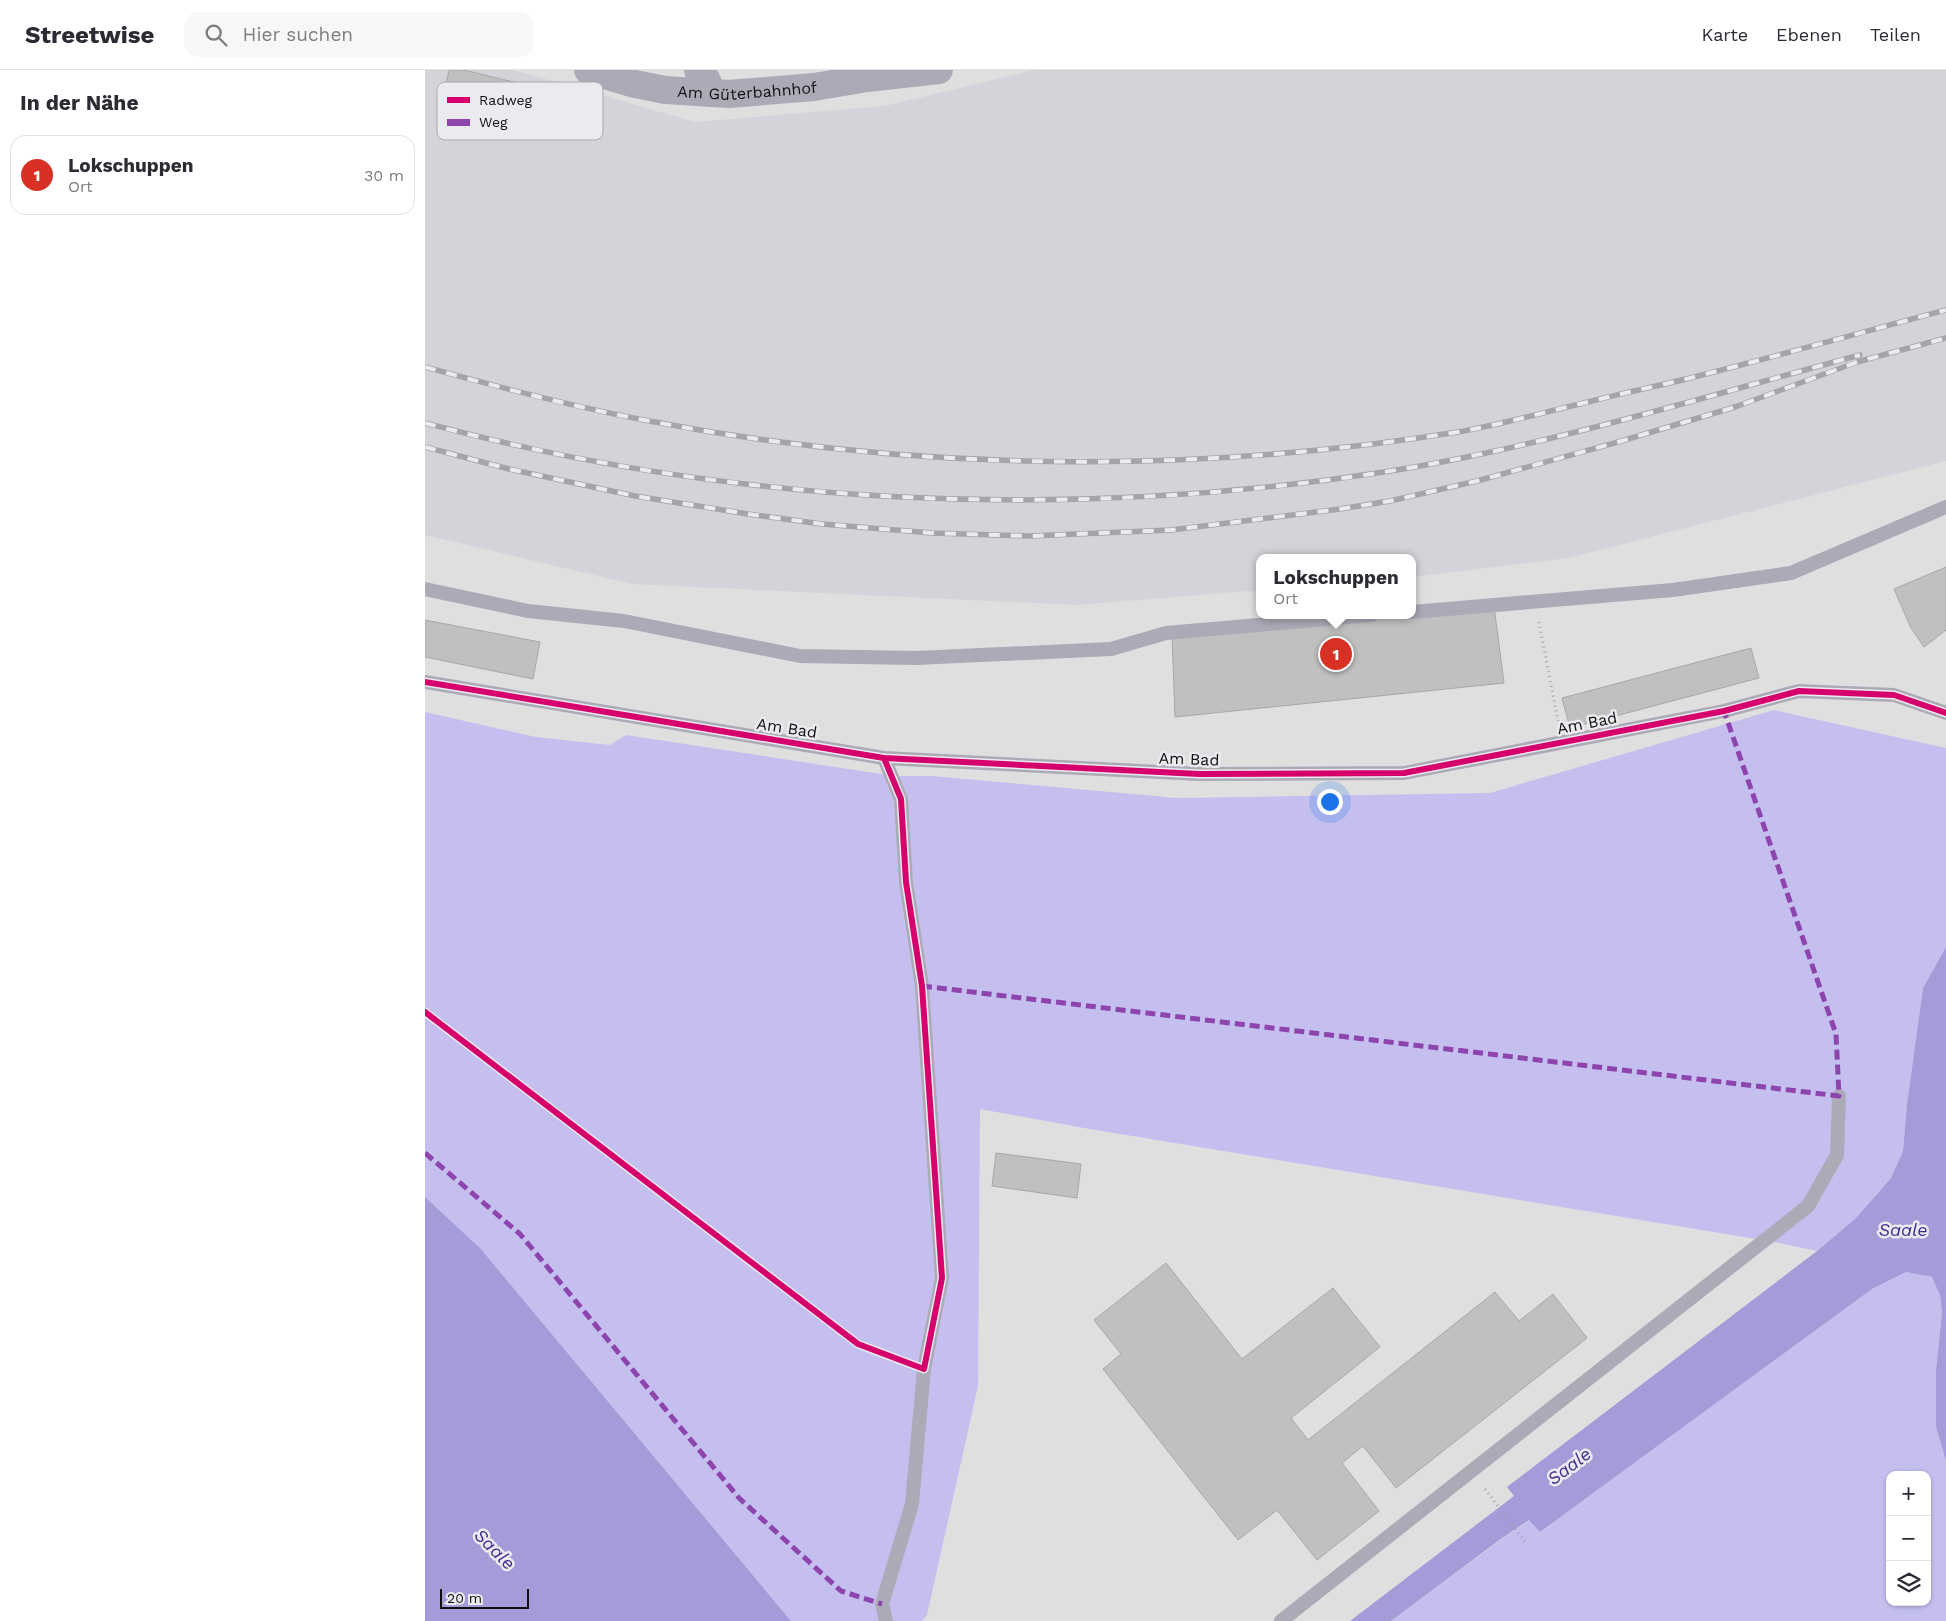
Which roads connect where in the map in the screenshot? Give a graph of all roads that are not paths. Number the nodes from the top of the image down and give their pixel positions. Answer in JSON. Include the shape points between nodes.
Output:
{"nodes":[{"id":1,"x":588,"y":70,"type":"edge"},
{"id":2,"x":939,"y":70,"type":"edge"},
{"id":3,"x":704,"y":82,"type":"edge"},
{"id":4,"x":1946,"y":507,"type":"edge"},
{"id":5,"x":425,"y":588,"type":"edge"},
{"id":6,"x":1416,"y":612,"type":"edge"},
{"id":7,"x":1326,"y":619,"type":"edge"},
{"id":8,"x":425,"y":682,"type":"edge"},
{"id":9,"x":1946,"y":713,"type":"edge"},
{"id":10,"x":884,"y":758,"type":"junction"},
{"id":11,"x":1839,"y":1096,"type":"dead end"},
{"id":12,"x":886,"y":1621,"type":"edge"},
{"id":13,"x":1281,"y":1621,"type":"edge"}],
"edges":[{"from":1,"to":3,"type":"street","name":"Am Güterbahnhof","via":[[665,90]]},
{"from":2,"to":3,"type":"street","name":"Am Güterbahnhof","via":[[762,92]]},
{"from":4,"to":6,"type":"lane","via":[[1791,573],[1673,590]]},
{"from":5,"to":7,"type":"lane","via":[[528,610],[624,621],[799,656],[916,658],[1111,649],[1166,633]]},
{"from":8,"to":10,"type":"lane","name":"Am Bad"},
{"from":9,"to":10,"type":"lane","name":"Am Bad","via":[[1894,695],[1799,691],[1725,711],[1404,773],[1199,774]]},
{"from":10,"to":12,"type":"lane","via":[[901,799],[906,882],[922,986],[942,1278],[924,1369],[912,1504],[882,1604]]},
{"from":11,"to":13,"type":"lane","via":[[1837,1155],[1808,1206]]}]}
